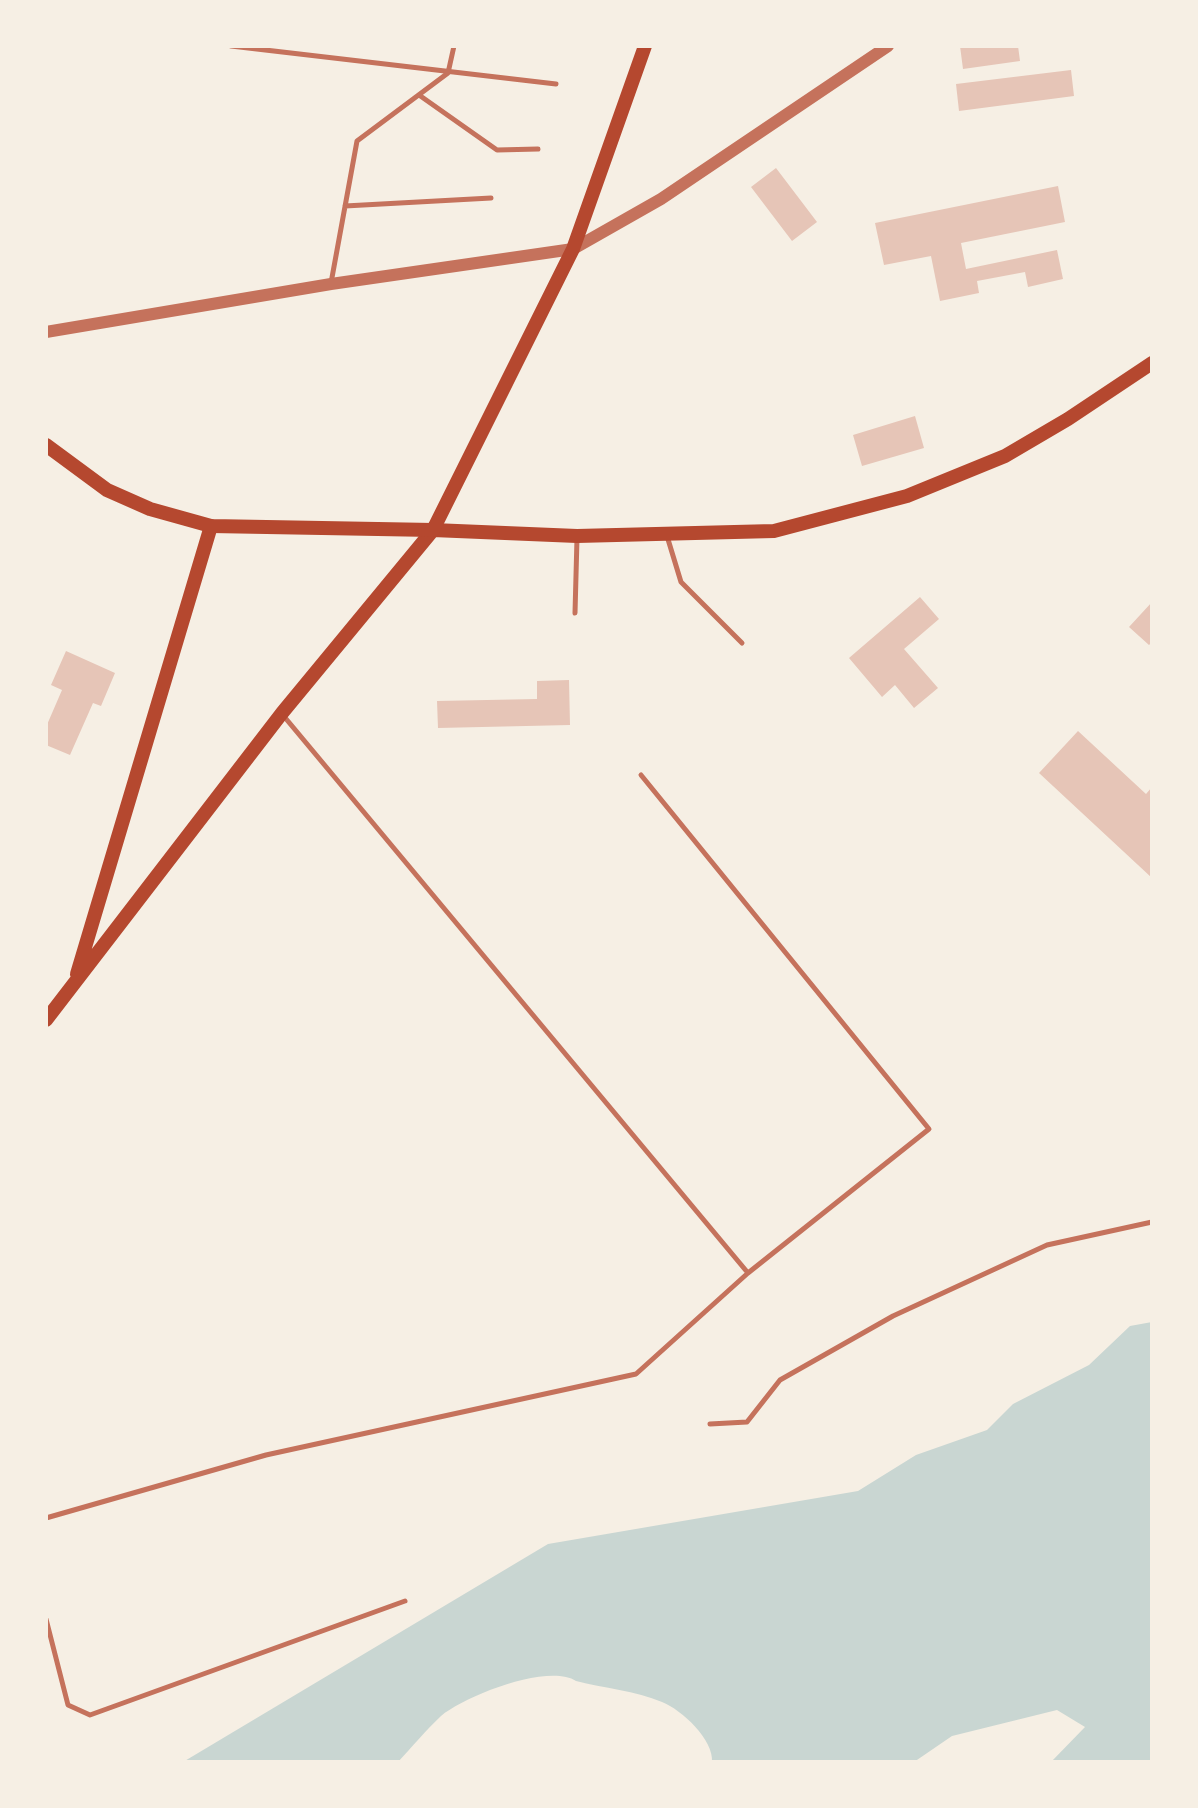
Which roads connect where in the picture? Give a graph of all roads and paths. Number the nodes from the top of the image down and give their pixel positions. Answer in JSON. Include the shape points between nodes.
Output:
{"nodes":[{"id":1,"x":231,"y":46,"type":"edge"},
{"id":2,"x":454,"y":46,"type":"edge"},
{"id":3,"x":645,"y":46,"type":"edge"},
{"id":4,"x":888,"y":46,"type":"edge"},
{"id":5,"x":448,"y":73,"type":"junction"},
{"id":6,"x":556,"y":84,"type":"dead end"},
{"id":7,"x":419,"y":95,"type":"junction"},
{"id":8,"x":538,"y":149,"type":"dead end"},
{"id":9,"x":491,"y":198,"type":"dead end"},
{"id":10,"x":345,"y":206,"type":"junction"},
{"id":11,"x":573,"y":249,"type":"junction"},
{"id":12,"x":331,"y":284,"type":"junction"},
{"id":13,"x":46,"y":332,"type":"edge"},
{"id":14,"x":1152,"y":363,"type":"edge"},
{"id":15,"x":46,"y":445,"type":"edge"},
{"id":16,"x":211,"y":526,"type":"junction"},
{"id":17,"x":433,"y":530,"type":"junction"},
{"id":18,"x":666,"y":534,"type":"junction"},
{"id":19,"x":577,"y":536,"type":"junction"},
{"id":20,"x":575,"y":613,"type":"dead end"},
{"id":21,"x":742,"y":643,"type":"dead end"},
{"id":22,"x":282,"y":713,"type":"junction"},
{"id":23,"x":641,"y":775,"type":"dead end"},
{"id":24,"x":74,"y":982,"type":"junction"},
{"id":25,"x":46,"y":1020,"type":"edge"},
{"id":26,"x":1152,"y":1222,"type":"edge"},
{"id":27,"x":748,"y":1273,"type":"junction"},
{"id":28,"x":710,"y":1424,"type":"dead end"},
{"id":29,"x":46,"y":1518,"type":"edge"},
{"id":30,"x":405,"y":1601,"type":"dead end"},
{"id":31,"x":46,"y":1619,"type":"edge"}],
"edges":[{"from":1,"to":5,"type":"lane"},
{"from":2,"to":5,"type":"lane"},
{"from":3,"to":11,"type":"main road"},
{"from":4,"to":11,"type":"street","via":[[661,199]]},
{"from":5,"to":6,"type":"lane"},
{"from":5,"to":7,"type":"lane"},
{"from":7,"to":8,"type":"lane","via":[[497,150]]},
{"from":7,"to":10,"type":"lane","via":[[357,141]]},
{"from":9,"to":10,"type":"lane"},
{"from":10,"to":12,"type":"lane"},
{"from":11,"to":12,"type":"street"},
{"from":11,"to":17,"type":"main road"},
{"from":12,"to":13,"type":"street"},
{"from":14,"to":18,"type":"main road","via":[[1005,456],[907,496],[774,531]]},
{"from":15,"to":16,"type":"main road","via":[[107,490]]},
{"from":16,"to":17,"type":"main road"},
{"from":16,"to":24,"type":"main road"},
{"from":17,"to":19,"type":"main road"},
{"from":17,"to":22,"type":"main road"},
{"from":18,"to":19,"type":"main road"},
{"from":18,"to":21,"type":"lane","via":[[681,582]]},
{"from":19,"to":20,"type":"lane"},
{"from":22,"to":24,"type":"main road"},
{"from":22,"to":27,"type":"lane"},
{"from":23,"to":27,"type":"lane","via":[[929,1129]]},
{"from":24,"to":25,"type":"main road"},
{"from":26,"to":28,"type":"lane","via":[[1033,1251],[893,1316],[780,1380],[747,1422]]},
{"from":27,"to":29,"type":"lane","via":[[636,1374],[266,1455]]},
{"from":30,"to":31,"type":"lane","via":[[90,1715],[68,1705]]}]}
